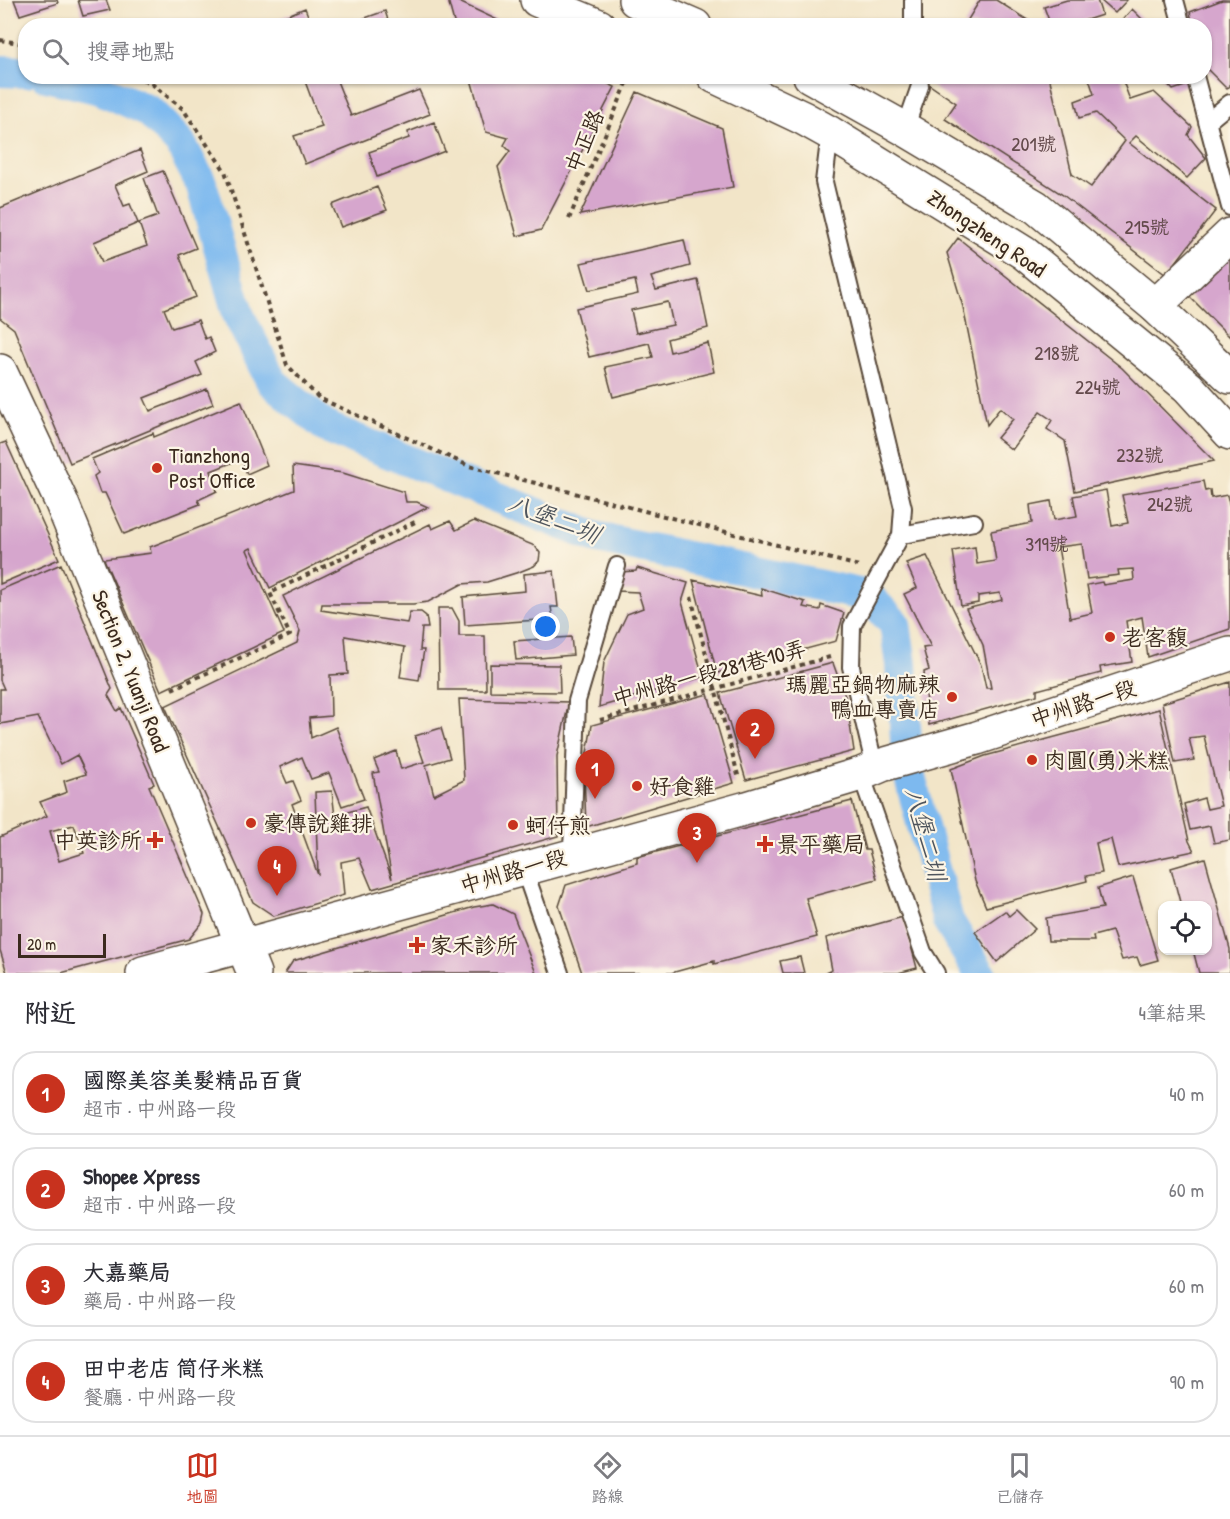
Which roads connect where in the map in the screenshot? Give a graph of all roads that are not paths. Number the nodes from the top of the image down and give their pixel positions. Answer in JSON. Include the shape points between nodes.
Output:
{"nodes":[{"id":1,"x":537,"y":0,"type":"edge"},
{"id":2,"x":635,"y":0,"type":"edge"},
{"id":3,"x":914,"y":0,"type":"edge"},
{"id":4,"x":1175,"y":0,"type":"edge"},
{"id":5,"x":580,"y":18,"type":"edge"},
{"id":6,"x":677,"y":18,"type":"edge"},
{"id":7,"x":913,"y":18,"type":"edge"},
{"id":8,"x":1180,"y":18,"type":"edge"},
{"id":9,"x":731,"y":84,"type":"edge"},
{"id":10,"x":824,"y":84,"type":"edge"},
{"id":11,"x":920,"y":84,"type":"edge"},
{"id":12,"x":1197,"y":84,"type":"edge"},
{"id":13,"x":1230,"y":103,"type":"edge"},
{"id":14,"x":1207,"y":122,"type":"junction"},
{"id":15,"x":905,"y":129,"type":"junction"},
{"id":16,"x":830,"y":133,"type":"junction"},
{"id":17,"x":1230,"y":207,"type":"edge"},
{"id":18,"x":1230,"y":235,"type":"edge"},
{"id":19,"x":1155,"y":306,"type":"junction"},
{"id":20,"x":0,"y":371,"type":"edge"},
{"id":21,"x":1230,"y":377,"type":"edge"},
{"id":22,"x":1230,"y":433,"type":"edge"},
{"id":23,"x":974,"y":522,"type":"dead end"},
{"id":24,"x":901,"y":535,"type":"junction"},
{"id":25,"x":617,"y":566,"type":"dead end"},
{"id":26,"x":1230,"y":654,"type":"edge"},
{"id":27,"x":873,"y":769,"type":"junction"},
{"id":28,"x":572,"y":854,"type":"junction"},
{"id":29,"x":524,"y":869,"type":"junction"},
{"id":30,"x":248,"y":959,"type":"edge"},
{"id":31,"x":143,"y":973,"type":"edge"},
{"id":32,"x":560,"y":973,"type":"edge"},
{"id":33,"x":936,"y":973,"type":"edge"}],
"edges":[{"from":1,"to":5,"type":"street"},
{"from":2,"to":6,"type":"street"},
{"from":3,"to":7,"type":"lane"},
{"from":4,"to":8,"type":"lane"},
{"from":9,"to":16,"type":"street","name":"Zhongzheng Road"},
{"from":10,"to":15,"type":"street","name":"Zhongzheng Road"},
{"from":11,"to":15,"type":"lane"},
{"from":12,"to":14,"type":"lane"},
{"from":13,"to":14,"type":"lane"},
{"from":14,"to":17,"type":"lane"},
{"from":15,"to":19,"type":"street","name":"Zhongzheng Road","via":[[1036,207]]},
{"from":16,"to":22,"type":"street","name":"Zhongzheng Road","via":[[1024,253],[1188,387]]},
{"from":16,"to":24,"type":"lane","via":[[824,182],[903,508]]},
{"from":18,"to":19,"type":"street"},
{"from":19,"to":21,"type":"street","name":"Zhongzheng Road"},
{"from":20,"to":30,"type":"street","name":"Section 2, Yuanji Road","via":[[61,501]]},
{"from":23,"to":24,"type":"lane"},
{"from":24,"to":27,"type":"lane","via":[[852,626],[851,667]]},
{"from":25,"to":28,"type":"lane","via":[[577,702]]},
{"from":26,"to":27,"type":"street","name":"中州路一段"},
{"from":27,"to":28,"type":"street","name":"中州路一段","via":[[747,808]]},
{"from":27,"to":33,"type":"lane","via":[[922,952]]},
{"from":28,"to":29,"type":"street","name":"中州路一段"},
{"from":29,"to":30,"type":"street","name":"中州路一段"},
{"from":29,"to":32,"type":"lane"},
{"from":30,"to":31,"type":"street","name":"中州路一段"}]}
